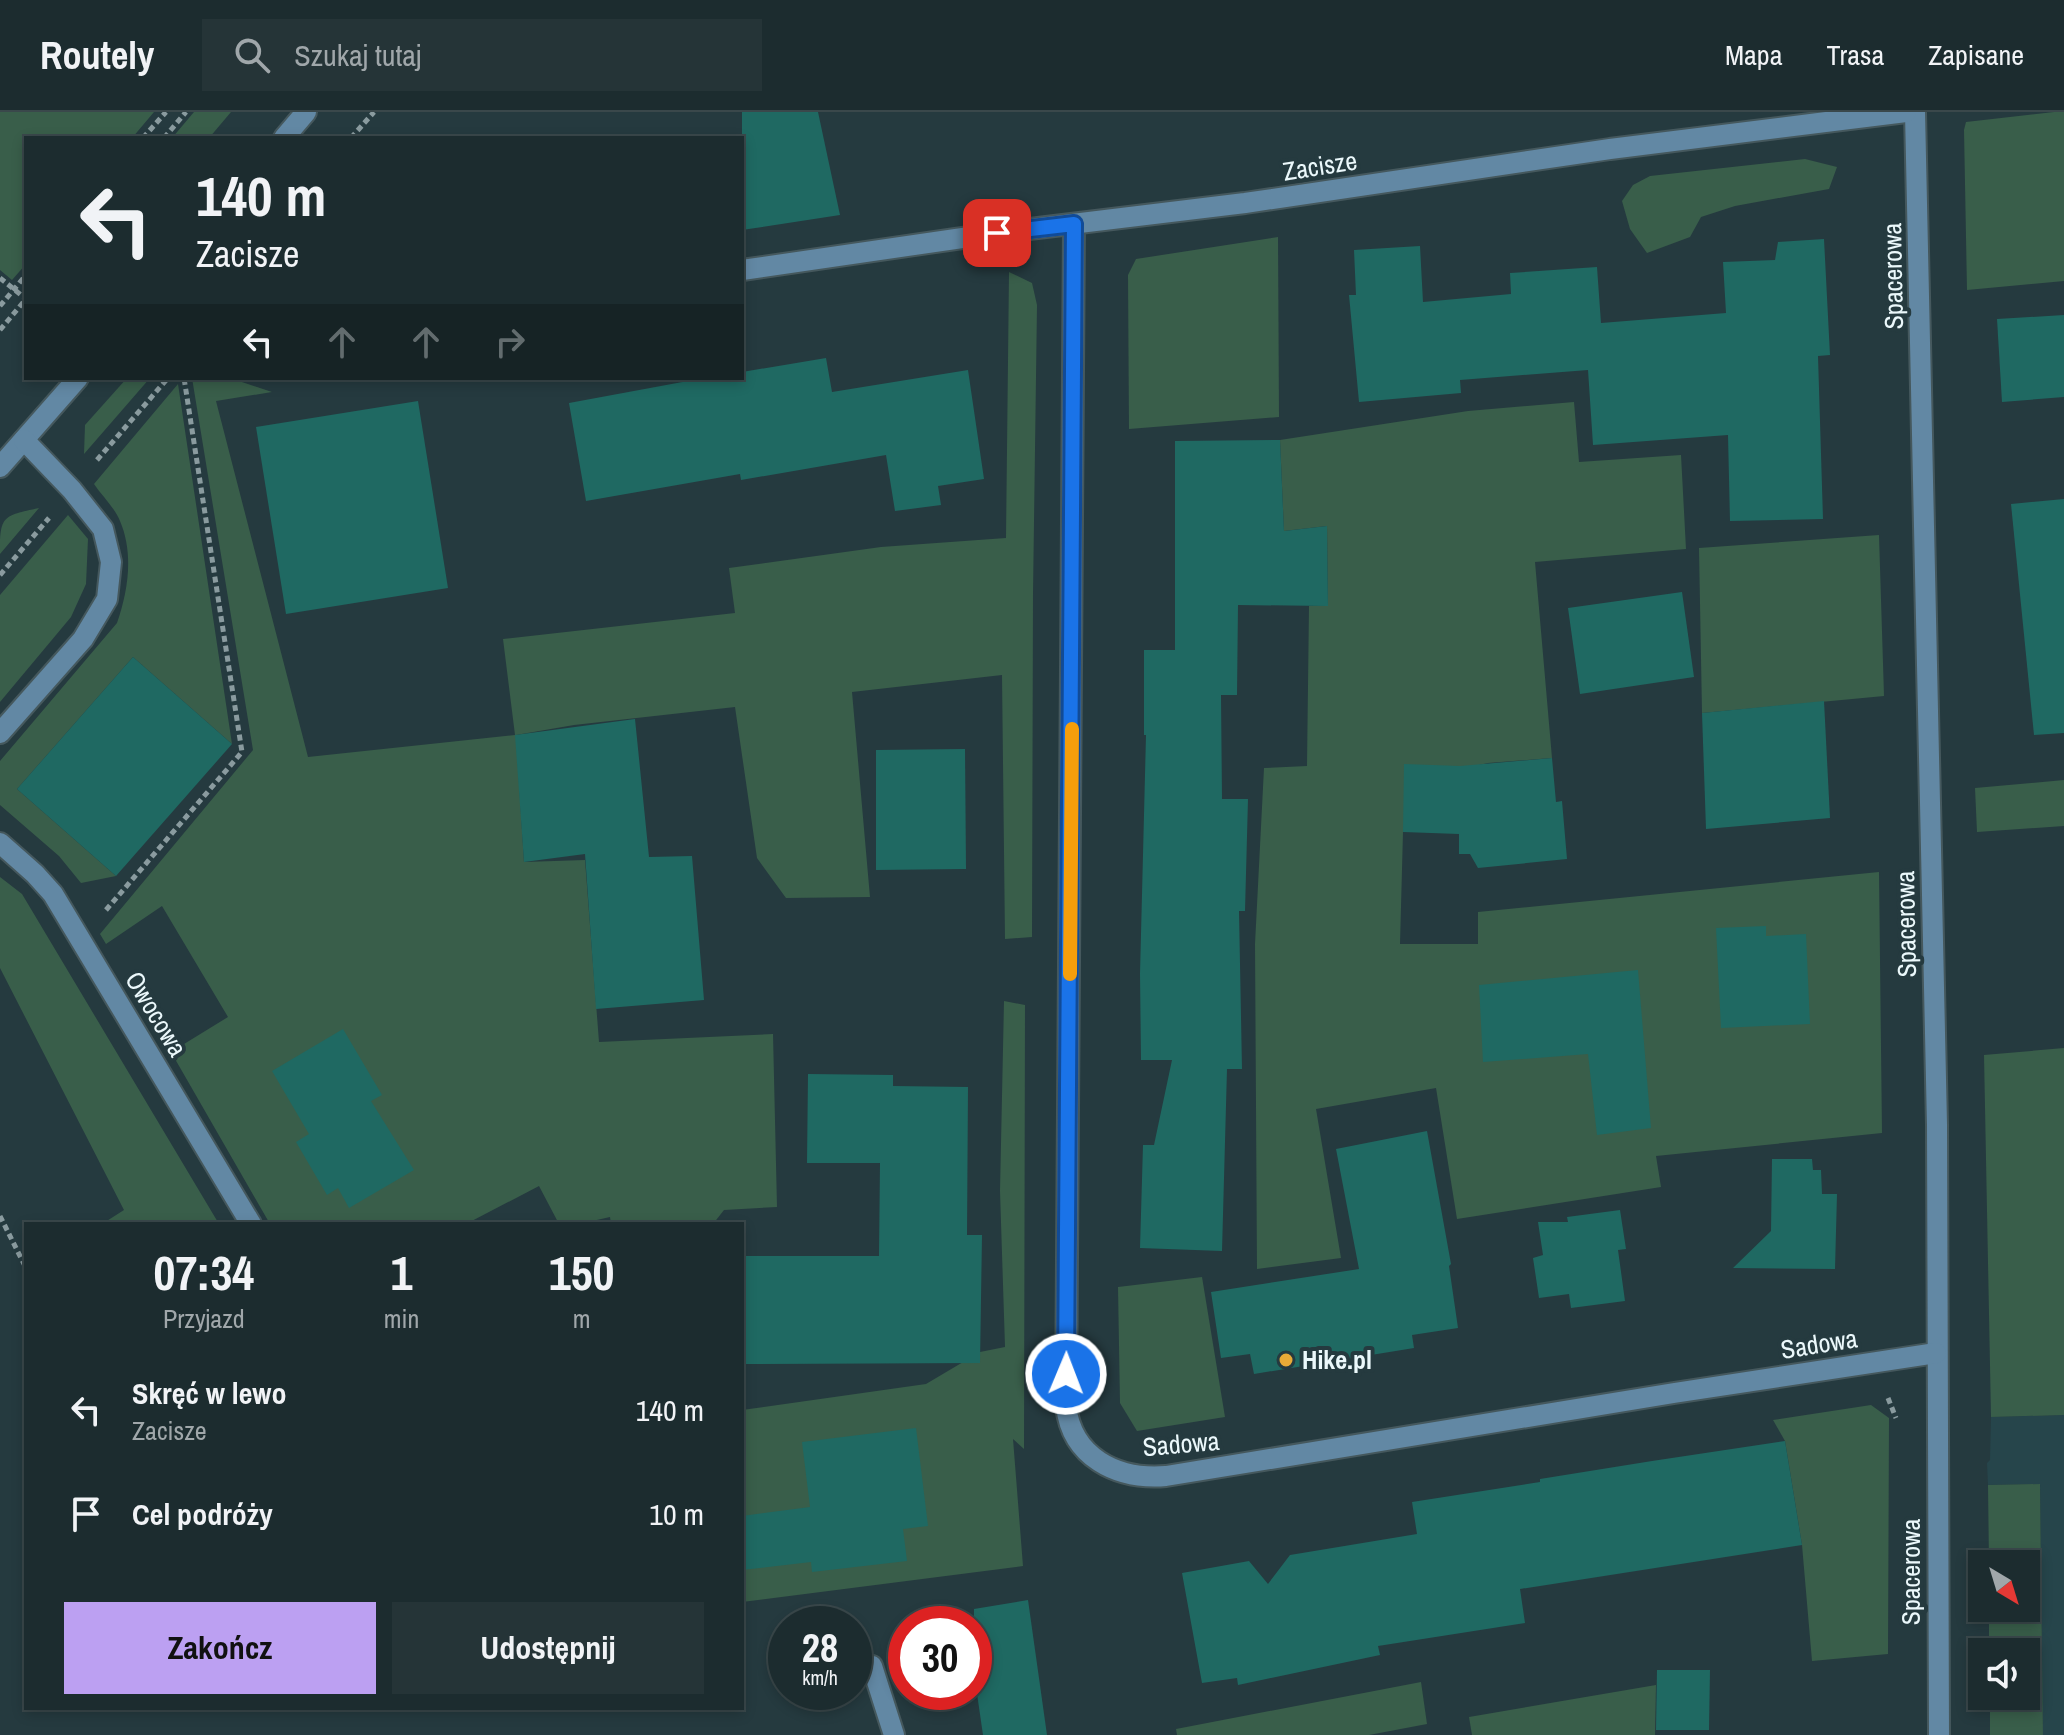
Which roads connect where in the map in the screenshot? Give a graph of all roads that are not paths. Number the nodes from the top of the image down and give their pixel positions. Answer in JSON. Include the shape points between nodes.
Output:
{"nodes":[{"id":1,"x":306,"y":112,"type":"edge"},
{"id":2,"x":1906,"y":112,"type":"edge"},
{"id":3,"x":1915,"y":112,"type":"edge"},
{"id":4,"x":286,"y":136,"type":"edge"},
{"id":5,"x":1074,"y":224,"type":"junction"},
{"id":6,"x":744,"y":270,"type":"edge"},
{"id":7,"x":76,"y":380,"type":"edge"},
{"id":8,"x":24,"y":440,"type":"junction"},
{"id":9,"x":0,"y":467,"type":"edge"},
{"id":10,"x":0,"y":733,"type":"edge"},
{"id":11,"x":0,"y":843,"type":"edge"},
{"id":12,"x":250,"y":1222,"type":"edge"},
{"id":13,"x":1936,"y":1353,"type":"junction"},
{"id":14,"x":872,"y":1666,"type":"dead end"},
{"id":15,"x":894,"y":1735,"type":"edge"},
{"id":16,"x":1939,"y":1735,"type":"edge"}],
"edges":[{"from":1,"to":4,"type":"street"},
{"from":2,"to":5,"type":"street","name":"Zacisze"},
{"from":3,"to":13,"type":"street","name":"Spacerowa","via":[[1937,1125]]},
{"from":5,"to":6,"type":"street","name":"Zacisze"},
{"from":5,"to":13,"type":"street","name":"Sadowa","via":[[1066,1406],[1078,1443],[1115,1469],[1146,1478],[1166,1476]]},
{"from":7,"to":8,"type":"street"},
{"from":8,"to":9,"type":"street"},
{"from":8,"to":10,"type":"street","via":[[103,529],[111,562],[107,599],[83,639]]},
{"from":11,"to":12,"type":"street","name":"Owocowa","via":[[53,894]]},
{"from":13,"to":16,"type":"street","name":"Spacerowa"},
{"from":14,"to":15,"type":"street"}]}
